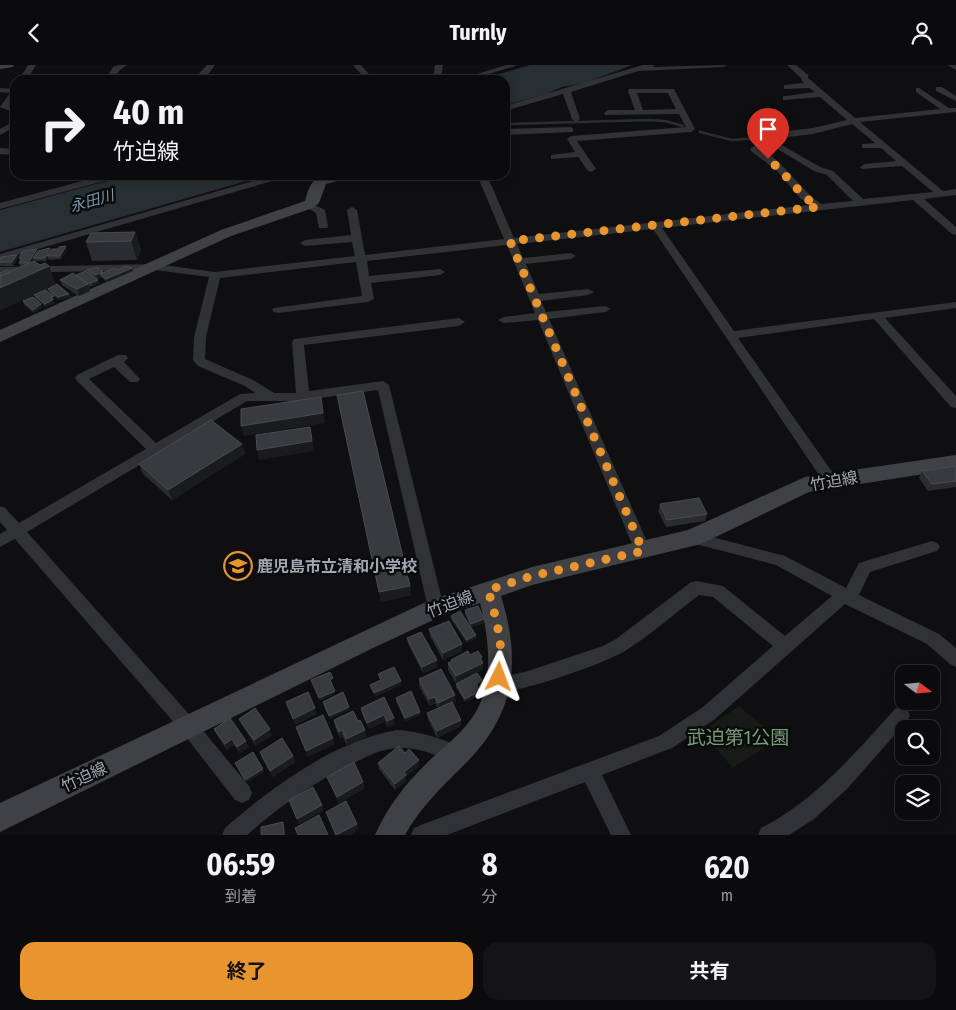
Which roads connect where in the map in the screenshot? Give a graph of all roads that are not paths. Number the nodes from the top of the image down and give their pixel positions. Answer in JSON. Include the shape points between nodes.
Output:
{"nodes":[{"id":1,"x":9,"y":65,"type":"edge"},
{"id":2,"x":123,"y":65,"type":"edge"},
{"id":3,"x":369,"y":65,"type":"edge"},
{"id":4,"x":514,"y":65,"type":"edge"},
{"id":5,"x":723,"y":65,"type":"edge"},
{"id":6,"x":791,"y":65,"type":"edge"},
{"id":7,"x":951,"y":65,"type":"edge"},
{"id":8,"x":0,"y":66,"type":"edge"},
{"id":9,"x":358,"y":66,"type":"edge"},
{"id":10,"x":648,"y":68,"type":"edge"},
{"id":11,"x":956,"y":68,"type":"edge"},
{"id":12,"x":112,"y":75,"type":"edge"},
{"id":13,"x":479,"y":75,"type":"edge"},
{"id":14,"x":807,"y":80,"type":"junction"},
{"id":15,"x":654,"y":85,"type":"junction"},
{"id":16,"x":787,"y":87,"type":"dead end"},
{"id":17,"x":939,"y":89,"type":"dead end"},
{"id":18,"x":919,"y":90,"type":"dead end"},
{"id":19,"x":566,"y":91,"type":"junction"},
{"id":20,"x":822,"y":94,"type":"junction"},
{"id":21,"x":10,"y":98,"type":"edge"},
{"id":22,"x":786,"y":98,"type":"dead end"},
{"id":23,"x":956,"y":99,"type":"edge"},
{"id":24,"x":831,"y":101,"type":"junction"},
{"id":25,"x":815,"y":103,"type":"dead end"},
{"id":26,"x":2,"y":108,"type":"edge"},
{"id":27,"x":510,"y":108,"type":"edge"},
{"id":28,"x":681,"y":111,"type":"junction"},
{"id":29,"x":952,"y":111,"type":"edge"},
{"id":30,"x":640,"y":112,"type":"junction"},
{"id":31,"x":608,"y":113,"type":"dead end"},
{"id":32,"x":576,"y":119,"type":"dead end"},
{"id":33,"x":855,"y":121,"type":"junction"},
{"id":34,"x":570,"y":129,"type":"dead end"},
{"id":35,"x":510,"y":132,"type":"edge"},
{"id":36,"x":883,"y":145,"type":"junction"},
{"id":37,"x":865,"y":146,"type":"dead end"},
{"id":38,"x":754,"y":149,"type":"dead end"},
{"id":39,"x":581,"y":154,"type":"junction"},
{"id":40,"x":554,"y":157,"type":"dead end"},
{"id":41,"x":905,"y":163,"type":"junction"},
{"id":42,"x":865,"y":167,"type":"dead end"},
{"id":43,"x":591,"y":169,"type":"dead end"},
{"id":44,"x":97,"y":180,"type":"edge"},
{"id":45,"x":265,"y":180,"type":"edge"},
{"id":46,"x":320,"y":180,"type":"edge"},
{"id":47,"x":484,"y":180,"type":"edge"},
{"id":48,"x":956,"y":192,"type":"edge"},
{"id":49,"x":940,"y":193,"type":"junction"},
{"id":50,"x":915,"y":196,"type":"junction"},
{"id":51,"x":860,"y":202,"type":"junction"},
{"id":52,"x":308,"y":205,"type":"junction"},
{"id":53,"x":0,"y":206,"type":"edge"},
{"id":54,"x":818,"y":207,"type":"junction"},
{"id":55,"x":352,"y":210,"type":"dead end"},
{"id":56,"x":655,"y":225,"type":"junction"},
{"id":57,"x":323,"y":226,"type":"dead end"},
{"id":58,"x":956,"y":232,"type":"edge"},
{"id":59,"x":357,"y":238,"type":"junction"},
{"id":60,"x":510,"y":241,"type":"junction"},
{"id":61,"x":305,"y":243,"type":"dead end"},
{"id":62,"x":571,"y":256,"type":"dead end"},
{"id":63,"x":0,"y":257,"type":"edge"},
{"id":64,"x":361,"y":258,"type":"junction"},
{"id":65,"x":519,"y":262,"type":"junction"},
{"id":66,"x":155,"y":267,"type":"junction"},
{"id":67,"x":0,"y":270,"type":"edge"},
{"id":68,"x":440,"y":272,"type":"dead end"},
{"id":69,"x":215,"y":275,"type":"junction"},
{"id":70,"x":364,"y":280,"type":"junction"},
{"id":71,"x":588,"y":292,"type":"dead end"},
{"id":72,"x":535,"y":298,"type":"junction"},
{"id":73,"x":956,"y":305,"type":"edge"},
{"id":74,"x":605,"y":309,"type":"dead end"},
{"id":75,"x":278,"y":310,"type":"dead end"},
{"id":76,"x":542,"y":316,"type":"junction"},
{"id":77,"x":878,"y":316,"type":"junction"},
{"id":78,"x":504,"y":320,"type":"dead end"},
{"id":79,"x":459,"y":322,"type":"dead end"},
{"id":80,"x":730,"y":335,"type":"junction"},
{"id":81,"x":0,"y":337,"type":"edge"},
{"id":82,"x":134,"y":379,"type":"dead end"},
{"id":83,"x":303,"y":396,"type":"junction"},
{"id":84,"x":271,"y":397,"type":"junction"},
{"id":85,"x":956,"y":404,"type":"edge"},
{"id":86,"x":155,"y":450,"type":"junction"},
{"id":87,"x":956,"y":462,"type":"edge"},
{"id":88,"x":830,"y":480,"type":"junction"},
{"id":89,"x":0,"y":512,"type":"edge"},
{"id":90,"x":17,"y":531,"type":"junction"},
{"id":91,"x":693,"y":538,"type":"junction"},
{"id":92,"x":0,"y":541,"type":"edge"},
{"id":93,"x":932,"y":547,"type":"dead end"},
{"id":94,"x":643,"y":551,"type":"junction"},
{"id":95,"x":488,"y":590,"type":"junction"},
{"id":96,"x":847,"y":597,"type":"junction"},
{"id":97,"x":436,"y":608,"type":"junction"},
{"id":98,"x":786,"y":647,"type":"junction"},
{"id":99,"x":956,"y":659,"type":"edge"},
{"id":100,"x":497,"y":685,"type":"junction"},
{"id":101,"x":901,"y":715,"type":"dead end"},
{"id":102,"x":189,"y":727,"type":"junction"},
{"id":103,"x":456,"y":754,"type":"junction"},
{"id":104,"x":590,"y":771,"type":"junction"},
{"id":105,"x":242,"y":793,"type":"dead end"},
{"id":106,"x":0,"y":818,"type":"edge"},
{"id":107,"x":232,"y":835,"type":"edge"},
{"id":108,"x":390,"y":835,"type":"edge"},
{"id":109,"x":421,"y":835,"type":"edge"},
{"id":110,"x":621,"y":835,"type":"edge"},
{"id":111,"x":768,"y":835,"type":"edge"}],
"edges":[{"from":1,"to":8,"type":"street"},
{"from":2,"to":12,"type":"street"},
{"from":3,"to":9,"type":"street"},
{"from":4,"to":13,"type":"street"},
{"from":5,"to":10,"type":"street"},
{"from":6,"to":14,"type":"street"},
{"from":7,"to":11,"type":"street"},
{"from":10,"to":15,"type":"street"},
{"from":10,"to":19,"type":"street"},
{"from":14,"to":16,"type":"street"},
{"from":14,"to":20,"type":"street"},
{"from":15,"to":28,"type":"street","via":[[671,91]]},
{"from":15,"to":30,"type":"street","via":[[632,91]]},
{"from":17,"to":23,"type":"street"},
{"from":18,"to":29,"type":"street"},
{"from":19,"to":27,"type":"street"},
{"from":19,"to":32,"type":"street"},
{"from":20,"to":22,"type":"street"},
{"from":20,"to":24,"type":"street"},
{"from":21,"to":26,"type":"street"},
{"from":24,"to":25,"type":"street"},
{"from":24,"to":33,"type":"street"},
{"from":28,"to":30,"type":"street"},
{"from":28,"to":39,"type":"street","via":[[691,129],[571,139]]},
{"from":29,"to":33,"type":"street"},
{"from":30,"to":31,"type":"street"},
{"from":33,"to":36,"type":"street"},
{"from":33,"to":51,"type":"street","via":[[813,131],[762,137],[817,169],[830,173]]},
{"from":34,"to":35,"type":"street"},
{"from":36,"to":37,"type":"street"},
{"from":36,"to":41,"type":"street"},
{"from":38,"to":54,"type":"street","via":[[779,168],[804,197]]},
{"from":39,"to":40,"type":"street"},
{"from":39,"to":43,"type":"street"},
{"from":41,"to":42,"type":"street"},
{"from":41,"to":49,"type":"street"},
{"from":44,"to":53,"type":"street"},
{"from":45,"to":63,"type":"street"},
{"from":46,"to":52,"type":"street","via":[[312,203]]},
{"from":47,"to":60,"type":"street"},
{"from":48,"to":49,"type":"street"},
{"from":49,"to":50,"type":"street"},
{"from":50,"to":51,"type":"street"},
{"from":50,"to":58,"type":"street"},
{"from":51,"to":54,"type":"street"},
{"from":52,"to":57,"type":"street","via":[[321,212]]},
{"from":52,"to":66,"type":"street","via":[[226,233]]},
{"from":54,"to":56,"type":"street"},
{"from":55,"to":59,"type":"street"},
{"from":56,"to":60,"type":"street"},
{"from":56,"to":80,"type":"street"},
{"from":59,"to":61,"type":"street"},
{"from":59,"to":64,"type":"street"},
{"from":60,"to":64,"type":"street"},
{"from":60,"to":65,"type":"street"},
{"from":62,"to":65,"type":"street"},
{"from":64,"to":69,"type":"street"},
{"from":64,"to":70,"type":"street"},
{"from":65,"to":72,"type":"street"},
{"from":66,"to":67,"type":"street"},
{"from":66,"to":69,"type":"street"},
{"from":66,"to":81,"type":"street"},
{"from":68,"to":70,"type":"street"},
{"from":69,"to":84,"type":"street","via":[[200,337],[199,361],[249,383]]},
{"from":70,"to":75,"type":"street","via":[[368,299]]},
{"from":71,"to":72,"type":"street"},
{"from":72,"to":76,"type":"street"},
{"from":73,"to":77,"type":"street"},
{"from":74,"to":76,"type":"street"},
{"from":76,"to":78,"type":"street"},
{"from":76,"to":94,"type":"street"},
{"from":77,"to":80,"type":"street"},
{"from":77,"to":85,"type":"street"},
{"from":79,"to":83,"type":"street","via":[[298,342]]},
{"from":80,"to":88,"type":"street"},
{"from":82,"to":86,"type":"street","via":[[118,359],[81,378]]},
{"from":83,"to":84,"type":"street"},
{"from":83,"to":97,"type":"street","via":[[383,385]]},
{"from":84,"to":86,"type":"street","via":[[245,397]]},
{"from":86,"to":90,"type":"street"},
{"from":87,"to":88,"type":"street","name":"竹迫線"},
{"from":88,"to":91,"type":"street","name":"竹迫線","via":[[782,494]]},
{"from":89,"to":90,"type":"street"},
{"from":90,"to":92,"type":"street"},
{"from":90,"to":102,"type":"street"},
{"from":91,"to":94,"type":"street","name":"竹迫線"},
{"from":91,"to":96,"type":"street","via":[[780,560]]},
{"from":93,"to":96,"type":"street","via":[[865,567]]},
{"from":94,"to":95,"type":"street","name":"竹迫線","via":[[532,576]]},
{"from":95,"to":97,"type":"street","name":"竹迫線"},
{"from":95,"to":100,"type":"street","via":[[497,620],[500,646]]},
{"from":96,"to":98,"type":"street"},
{"from":96,"to":99,"type":"street","via":[[933,639]]},
{"from":97,"to":102,"type":"street","name":"竹迫線"},
{"from":98,"to":100,"type":"street","via":[[717,591],[696,588],[608,652],[525,680]]},
{"from":98,"to":104,"type":"street","via":[[709,713],[665,742]]},
{"from":100,"to":103,"type":"street","via":[[488,716]]},
{"from":101,"to":111,"type":"street","via":[[808,813]]},
{"from":102,"to":105,"type":"street"},
{"from":102,"to":106,"type":"street","name":"竹迫線"},
{"from":103,"to":107,"type":"street","via":[[413,741],[384,741],[342,759],[284,791]]},
{"from":103,"to":108,"type":"street","via":[[419,791],[395,821]]},
{"from":104,"to":109,"type":"street"},
{"from":104,"to":110,"type":"street"}]}
